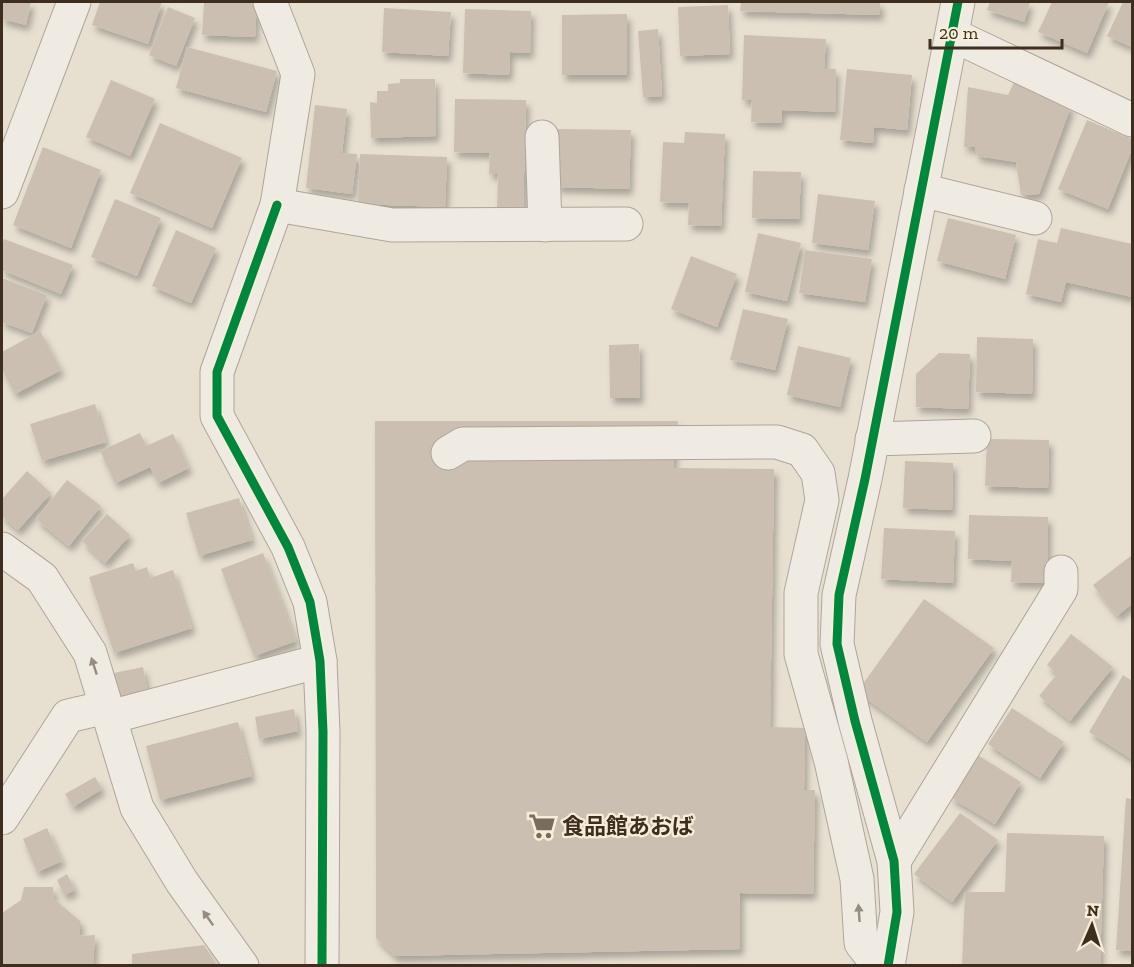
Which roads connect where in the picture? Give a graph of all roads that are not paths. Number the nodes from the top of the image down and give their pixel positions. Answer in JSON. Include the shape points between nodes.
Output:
{"nodes":[{"id":1,"x":74,"y":2,"type":"edge"},
{"id":2,"x":270,"y":2,"type":"edge"},
{"id":3,"x":958,"y":2,"type":"edge"},
{"id":4,"x":953,"y":35,"type":"junction"},
{"id":5,"x":1132,"y":120,"type":"edge"},
{"id":6,"x":542,"y":137,"type":"dead end"},
{"id":7,"x":921,"y":190,"type":"junction"},
{"id":8,"x":2,"y":192,"type":"edge"},
{"id":9,"x":278,"y":205,"type":"junction"},
{"id":10,"x":1035,"y":218,"type":"dead end"},
{"id":11,"x":626,"y":224,"type":"dead end"},
{"id":12,"x":545,"y":225,"type":"junction"},
{"id":13,"x":974,"y":436,"type":"dead end"},
{"id":14,"x":873,"y":439,"type":"junction"},
{"id":15,"x":448,"y":453,"type":"dead end"},
{"id":16,"x":2,"y":549,"type":"edge"},
{"id":17,"x":1061,"y":572,"type":"dead end"},
{"id":18,"x":320,"y":661,"type":"junction"},
{"id":19,"x":109,"y":712,"type":"junction"},
{"id":20,"x":831,"y":761,"type":"junction"},
{"id":21,"x":2,"y":818,"type":"edge"},
{"id":22,"x":894,"y":861,"type":"junction"},
{"id":23,"x":897,"y":912,"type":"junction"},
{"id":24,"x":242,"y":966,"type":"edge"},
{"id":25,"x":322,"y":966,"type":"edge"},
{"id":26,"x":879,"y":966,"type":"edge"},
{"id":27,"x":888,"y":966,"type":"edge"}],
"edges":[{"from":1,"to":8,"type":"street"},
{"from":2,"to":9,"type":"street","via":[[298,74]]},
{"from":3,"to":4,"type":"street"},
{"from":4,"to":5,"type":"street"},
{"from":4,"to":7,"type":"street"},
{"from":6,"to":12,"type":"street"},
{"from":7,"to":10,"type":"street"},
{"from":7,"to":14,"type":"street"},
{"from":9,"to":12,"type":"street","via":[[392,225]]},
{"from":9,"to":18,"type":"street","via":[[217,372],[217,416],[288,547],[310,602]]},
{"from":11,"to":12,"type":"street"},
{"from":13,"to":14,"type":"street"},
{"from":14,"to":22,"type":"street","via":[[840,595],[837,644]]},
{"from":15,"to":20,"type":"street","via":[[463,444],[777,442],[802,450],[818,472],[822,500],[801,593],[801,654]]},
{"from":19,"to":16,"type":"street","one_way":true,"via":[[90,653],[42,578]]},
{"from":17,"to":22,"type":"street","via":[[1061,589]]},
{"from":18,"to":19,"type":"street"},
{"from":18,"to":25,"type":"street"},
{"from":19,"to":21,"type":"street","via":[[68,716]]},
{"from":24,"to":19,"type":"street","one_way":true,"via":[[182,882],[137,808]]},
{"from":20,"to":23,"type":"street"},
{"from":26,"to":20,"type":"street","one_way":true,"via":[[861,943],[857,879]]},
{"from":22,"to":23,"type":"street"},
{"from":23,"to":27,"type":"street"}]}
